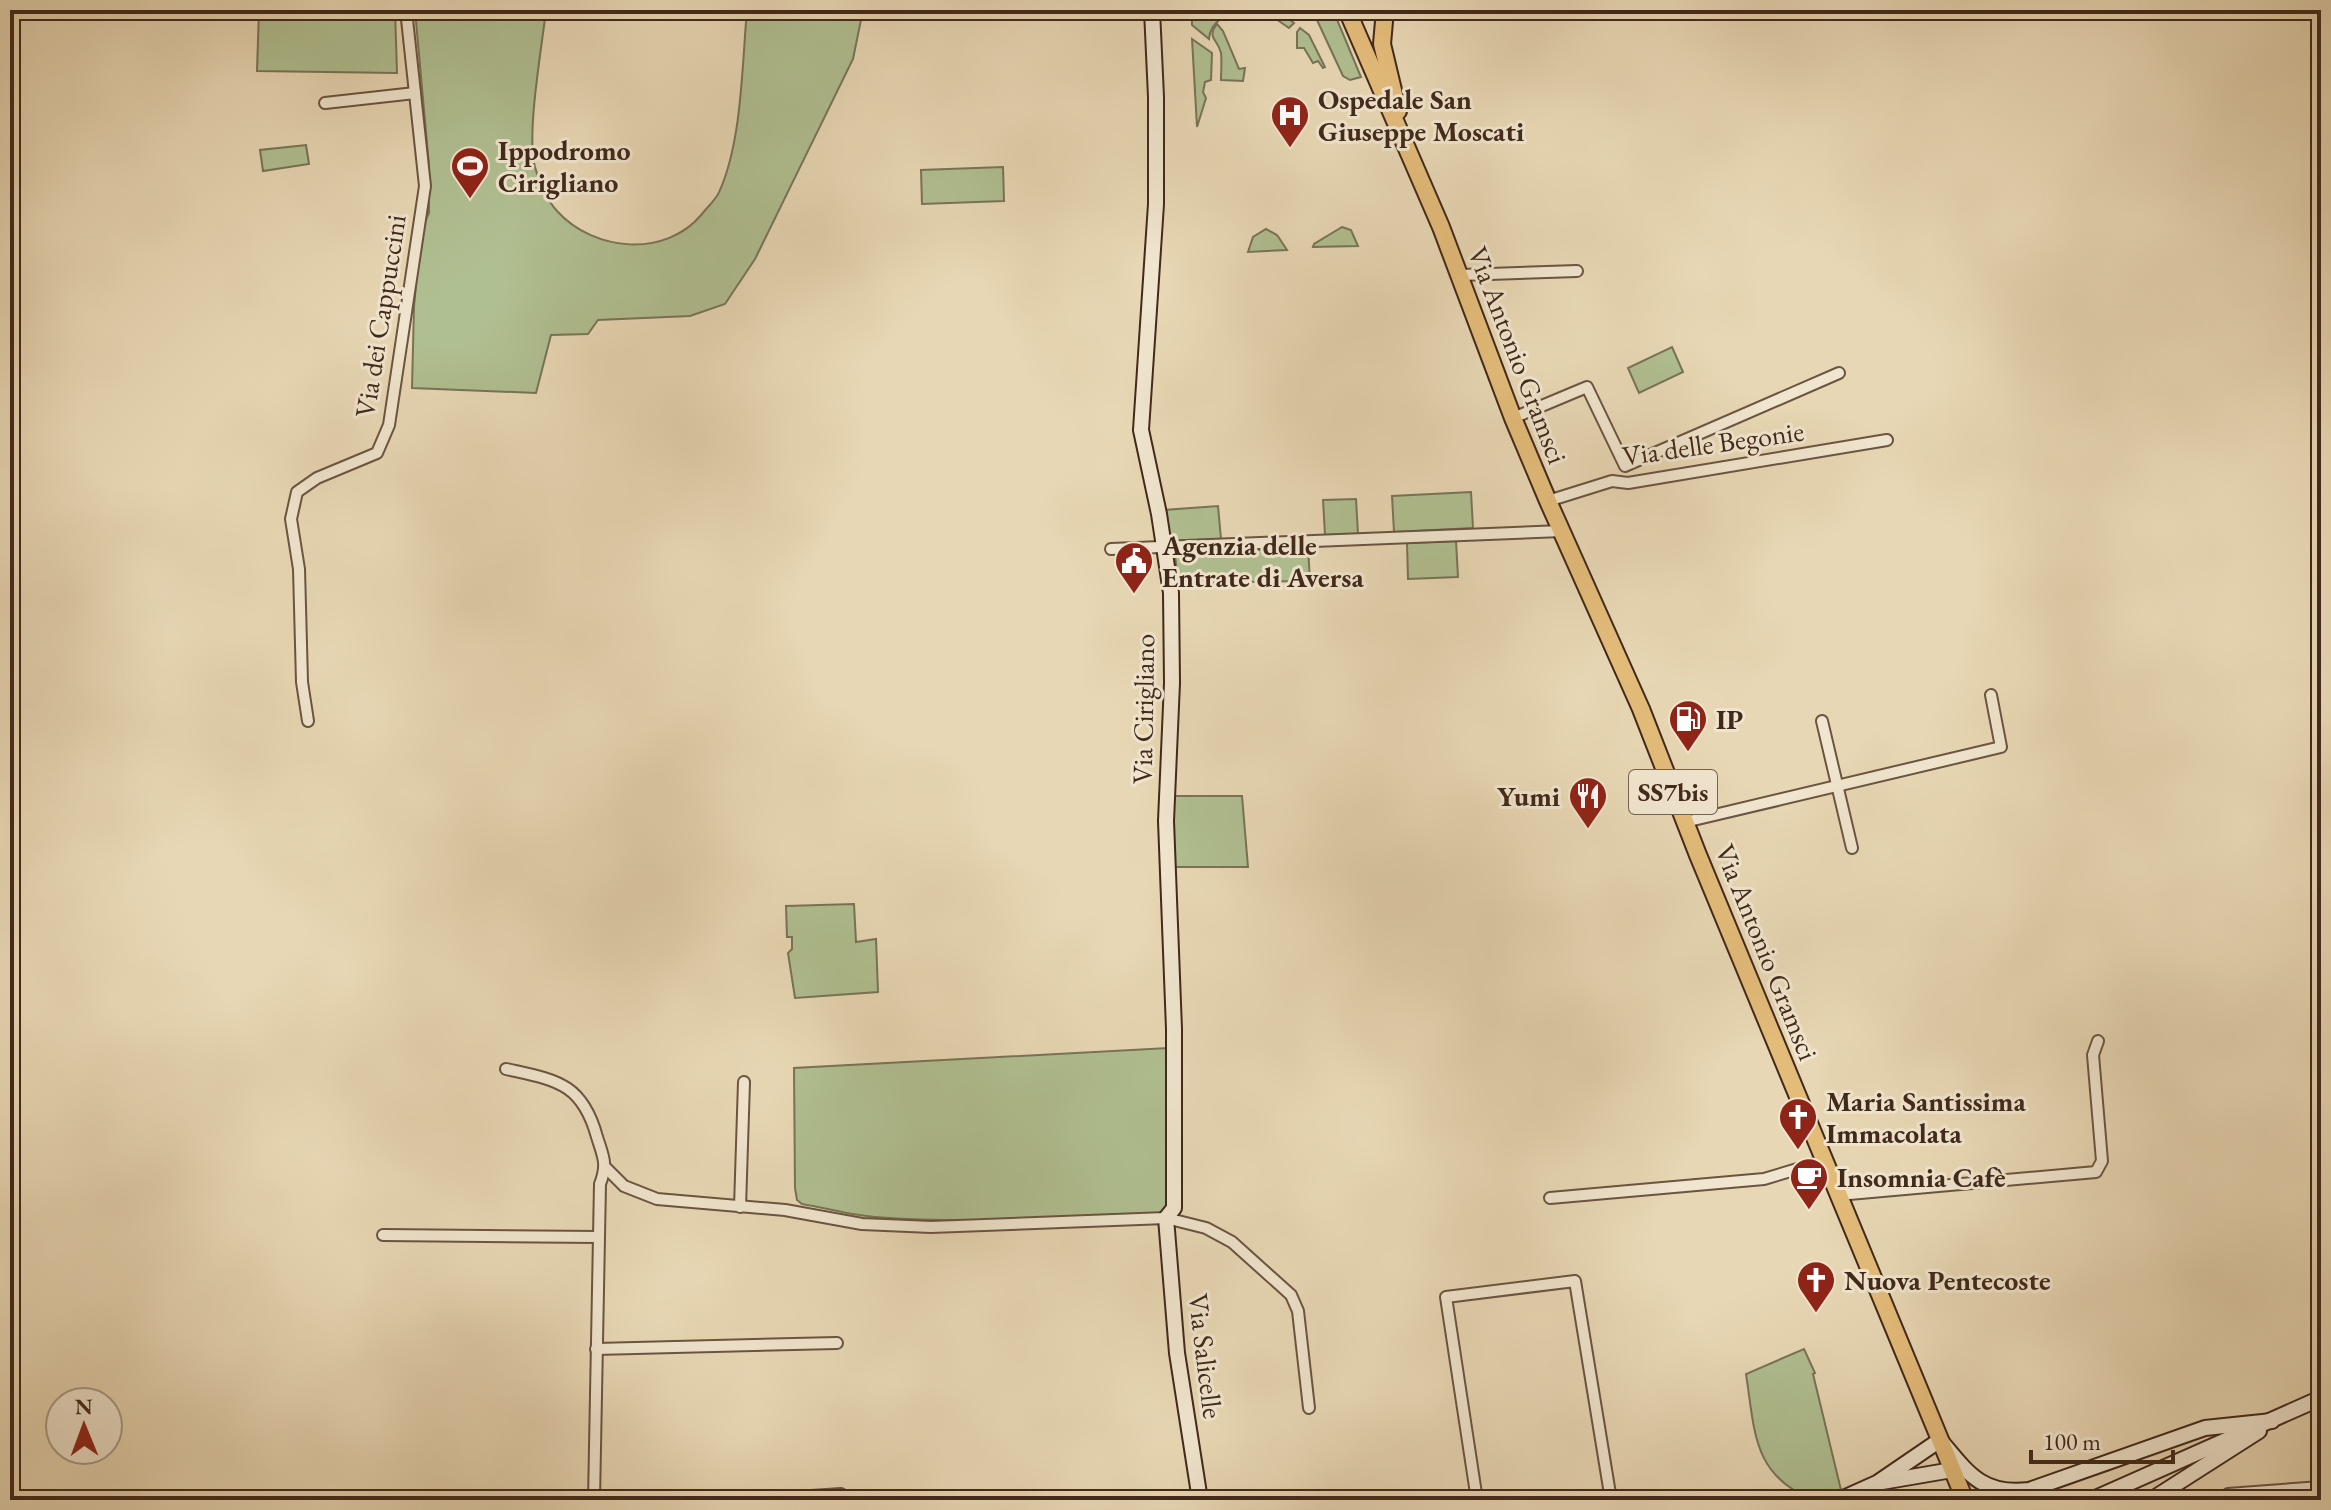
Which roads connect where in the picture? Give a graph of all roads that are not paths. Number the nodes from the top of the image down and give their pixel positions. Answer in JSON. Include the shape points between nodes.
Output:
{"nodes":[{"id":1,"x":406,"y":10,"type":"edge"},
{"id":2,"x":1152,"y":10,"type":"edge"},
{"id":3,"x":1347,"y":10,"type":"edge"},
{"id":4,"x":1385,"y":12,"type":"edge"},
{"id":5,"x":1382,"y":44,"type":"junction"},
{"id":6,"x":1363,"y":49,"type":"junction"},
{"id":7,"x":415,"y":93,"type":"junction"},
{"id":8,"x":325,"y":103,"type":"dead end"},
{"id":9,"x":1406,"y":144,"type":"junction"},
{"id":10,"x":1577,"y":271,"type":"dead end"},
{"id":11,"x":1460,"y":275,"type":"junction"},
{"id":12,"x":1839,"y":373,"type":"dead end"},
{"id":13,"x":1513,"y":418,"type":"junction"},
{"id":14,"x":1887,"y":440,"type":"dead end"},
{"id":15,"x":1548,"y":501,"type":"junction"},
{"id":16,"x":1562,"y":531,"type":"junction"},
{"id":17,"x":1165,"y":548,"type":"junction"},
{"id":18,"x":1111,"y":549,"type":"dead end"},
{"id":19,"x":1991,"y":695,"type":"dead end"},
{"id":20,"x":308,"y":721,"type":"dead end"},
{"id":21,"x":1822,"y":721,"type":"dead end"},
{"id":22,"x":1837,"y":786,"type":"junction"},
{"id":23,"x":1685,"y":822,"type":"junction"},
{"id":24,"x":1852,"y":848,"type":"dead end"},
{"id":25,"x":2098,"y":1041,"type":"dead end"},
{"id":26,"x":506,"y":1069,"type":"dead end"},
{"id":27,"x":744,"y":1082,"type":"dead end"},
{"id":28,"x":1824,"y":1161,"type":"junction"},
{"id":29,"x":606,"y":1168,"type":"junction"},
{"id":30,"x":1838,"y":1195,"type":"junction"},
{"id":31,"x":1550,"y":1198,"type":"dead end"},
{"id":32,"x":740,"y":1207,"type":"junction"},
{"id":33,"x":1166,"y":1218,"type":"junction"},
{"id":34,"x":383,"y":1235,"type":"dead end"},
{"id":35,"x":598,"y":1237,"type":"junction"},
{"id":36,"x":837,"y":1343,"type":"dead end"},
{"id":37,"x":596,"y":1349,"type":"junction"},
{"id":38,"x":2321,"y":1398,"type":"edge"},
{"id":39,"x":1309,"y":1408,"type":"dead end"},
{"id":40,"x":2272,"y":1421,"type":"junction"},
{"id":41,"x":1940,"y":1440,"type":"junction"},
{"id":42,"x":1952,"y":1470,"type":"junction"},
{"id":43,"x":1877,"y":1483,"type":"junction"},
{"id":44,"x":2321,"y":1487,"type":"edge"},
{"id":45,"x":841,"y":1494,"type":"dead end"},
{"id":46,"x":2228,"y":1494,"type":"dead end"},
{"id":47,"x":594,"y":1500,"type":"edge"},
{"id":48,"x":750,"y":1500,"type":"edge"},
{"id":49,"x":1200,"y":1500,"type":"edge"},
{"id":50,"x":1477,"y":1500,"type":"edge"},
{"id":51,"x":1611,"y":1500,"type":"edge"},
{"id":52,"x":1839,"y":1500,"type":"edge"},
{"id":53,"x":1965,"y":1500,"type":"edge"},
{"id":54,"x":2091,"y":1500,"type":"edge"},
{"id":55,"x":2151,"y":1500,"type":"edge"}],
"edges":[{"from":1,"to":7,"type":"street","name":"Via dei Cappuccini"},
{"from":2,"to":17,"type":"street","name":"Via Cirigliano","via":[[1156,204],[1141,430]]},
{"from":3,"to":6,"type":"main road","name":"Via Antonio Gramsci","number":"SS7bis"},
{"from":4,"to":5,"type":"main road","name":"Via Antonio Gramsci","number":"SS7bis"},
{"from":5,"to":6,"type":"main road"},
{"from":5,"to":9,"type":"main road","name":"Via Antonio Gramsci","number":"SS7bis"},
{"from":6,"to":9,"type":"main road","name":"Via Antonio Gramsci","number":"SS7bis"},
{"from":7,"to":8,"type":"street"},
{"from":7,"to":20,"type":"street","name":"Via dei Cappuccini","via":[[425,186],[389,425],[377,453],[297,492],[291,519]]},
{"from":9,"to":11,"type":"main road","name":"Via Antonio Gramsci","number":"SS7bis"},
{"from":10,"to":11,"type":"street"},
{"from":11,"to":13,"type":"main road","name":"Via Antonio Gramsci","number":"SS7bis"},
{"from":12,"to":13,"type":"street","via":[[1625,466],[1587,387]]},
{"from":13,"to":15,"type":"main road","name":"Via Antonio Gramsci","number":"SS7bis"},
{"from":14,"to":15,"type":"street","name":"Via delle Begonie","via":[[1628,483],[1612,481]]},
{"from":15,"to":16,"type":"main road","name":"Via Antonio Gramsci","number":"SS7bis"},
{"from":16,"to":17,"type":"street"},
{"from":16,"to":23,"type":"main road","name":"Via Antonio Gramsci","number":"SS7bis"},
{"from":17,"to":18,"type":"street"},
{"from":17,"to":33,"type":"street","name":"Via Cirigliano","via":[[1171,593],[1166,821],[1174,1029],[1174,1208]]},
{"from":19,"to":22,"type":"street","via":[[2001,747]]},
{"from":21,"to":22,"type":"street"},
{"from":22,"to":23,"type":"street"},
{"from":22,"to":24,"type":"street"},
{"from":23,"to":28,"type":"main road","name":"Via Antonio Gramsci","number":"SS7bis"},
{"from":25,"to":30,"type":"street","via":[[2093,1055],[2102,1161],[2096,1172]]},
{"from":26,"to":29,"type":"street","via":[[553,1079],[580,1098],[592,1116]]},
{"from":27,"to":32,"type":"street"},
{"from":28,"to":30,"type":"main road","name":"Via Antonio Gramsci","number":"SS7bis"},
{"from":28,"to":31,"type":"street","via":[[1764,1179]]},
{"from":29,"to":32,"type":"street","via":[[624,1186],[657,1199]]},
{"from":29,"to":35,"type":"street","via":[[600,1184]]},
{"from":30,"to":41,"type":"main road","name":"Via Antonio Gramsci","number":"SS7bis"},
{"from":32,"to":33,"type":"street","via":[[862,1224],[931,1227]]},
{"from":33,"to":39,"type":"street","via":[[1206,1228],[1232,1242],[1291,1295],[1298,1311]]},
{"from":33,"to":49,"type":"street","name":"Via Salicelle","via":[[1177,1353]]},
{"from":34,"to":35,"type":"street"},
{"from":35,"to":37,"type":"street"},
{"from":36,"to":37,"type":"street"},
{"from":37,"to":47,"type":"street"},
{"from":38,"to":40,"type":"street"},
{"from":40,"to":41,"type":"street","via":[[2205,1428],[2015,1492],[1985,1486]]},
{"from":40,"to":54,"type":"street"},
{"from":40,"to":55,"type":"street"},
{"from":41,"to":42,"type":"main road","name":"Via Antonio Gramsci","number":"SS7bis"},
{"from":41,"to":43,"type":"street"},
{"from":42,"to":43,"type":"street"},
{"from":42,"to":53,"type":"main road","number":"SS7bis"},
{"from":43,"to":52,"type":"street"},
{"from":44,"to":46,"type":"street"},
{"from":45,"to":48,"type":"street"},
{"from":50,"to":51,"type":"street","via":[[1446,1297],[1575,1281]]}]}
